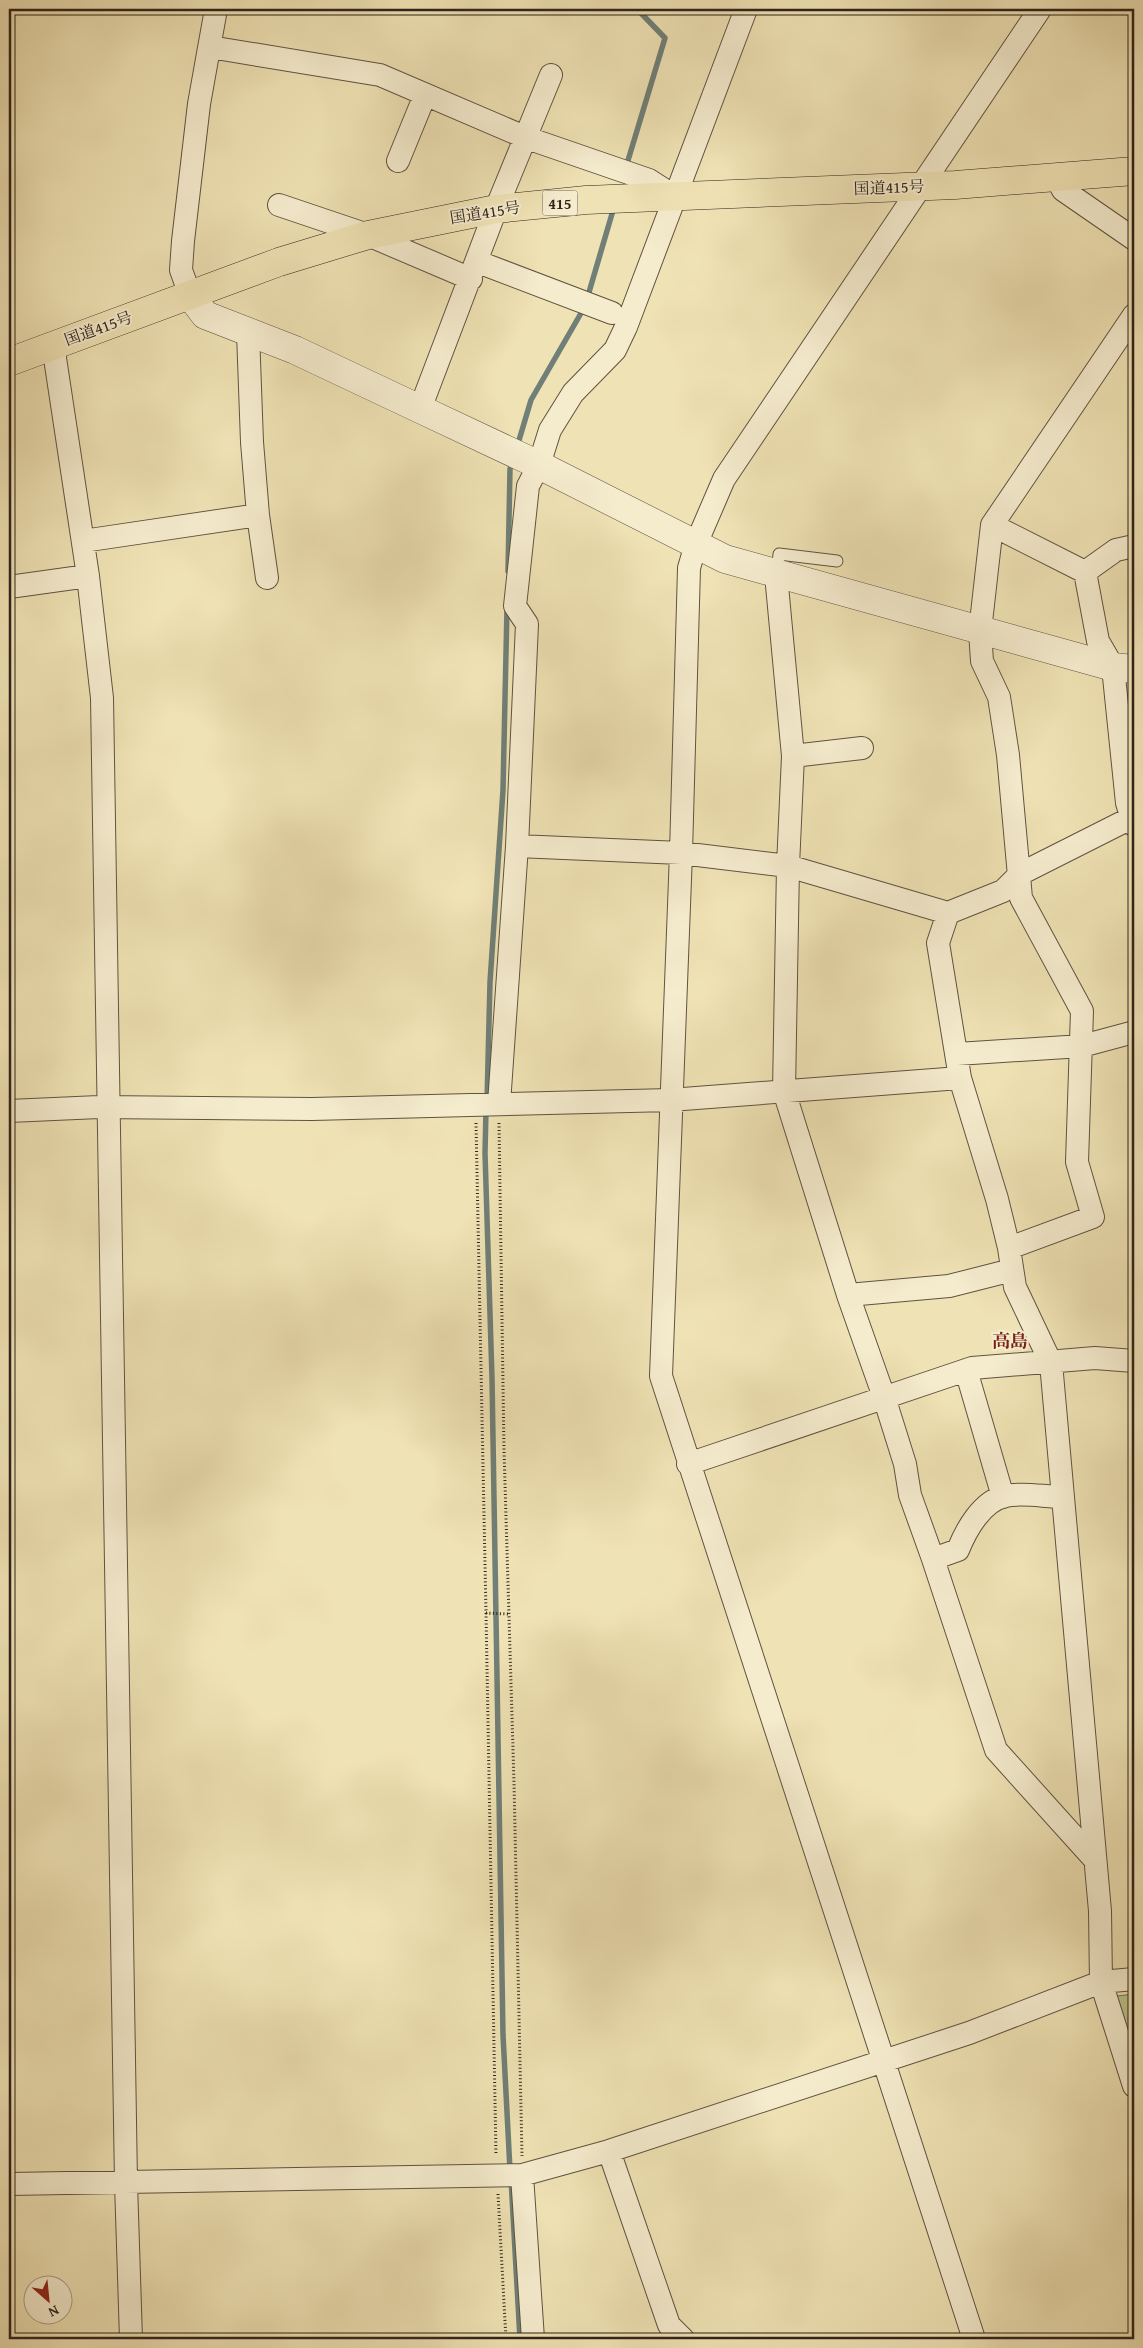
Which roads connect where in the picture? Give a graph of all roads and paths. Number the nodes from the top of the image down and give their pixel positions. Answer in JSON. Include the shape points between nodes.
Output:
{"nodes":[{"id":1,"x":216,"y":9,"type":"edge"},
{"id":2,"x":746,"y":9,"type":"edge"},
{"id":3,"x":1040,"y":9,"type":"edge"},
{"id":4,"x":210,"y":47,"type":"junction"},
{"id":5,"x":551,"y":75,"type":"dead end"},
{"id":6,"x":425,"y":95,"type":"junction"},
{"id":7,"x":527,"y":138,"type":"junction"},
{"id":8,"x":398,"y":161,"type":"dead end"},
{"id":9,"x":1134,"y":171,"type":"edge"},
{"id":10,"x":1056,"y":177,"type":"junction"},
{"id":11,"x":921,"y":186,"type":"junction"},
{"id":12,"x":674,"y":196,"type":"junction"},
{"id":13,"x":279,"y":205,"type":"dead end"},
{"id":14,"x":496,"y":209,"type":"junction"},
{"id":15,"x":368,"y":235,"type":"junction"},
{"id":16,"x":1134,"y":240,"type":"edge"},
{"id":17,"x":475,"y":270,"type":"junction"},
{"id":18,"x":190,"y":295,"type":"junction"},
{"id":19,"x":612,"y":313,"type":"dead end"},
{"id":20,"x":1134,"y":315,"type":"edge"},
{"id":21,"x":248,"y":333,"type":"junction"},
{"id":22,"x":53,"y":345,"type":"junction"},
{"id":23,"x":9,"y":362,"type":"edge"},
{"id":24,"x":420,"y":409,"type":"junction"},
{"id":25,"x":539,"y":465,"type":"junction"},
{"id":26,"x":258,"y":515,"type":"junction"},
{"id":27,"x":992,"y":525,"type":"junction"},
{"id":28,"x":83,"y":541,"type":"junction"},
{"id":29,"x":696,"y":544,"type":"junction"},
{"id":30,"x":1134,"y":546,"type":"edge"},
{"id":31,"x":837,"y":561,"type":"dead end"},
{"id":32,"x":1085,"y":572,"type":"junction"},
{"id":33,"x":776,"y":575,"type":"junction"},
{"id":34,"x":88,"y":576,"type":"junction"},
{"id":35,"x":267,"y":578,"type":"dead end"},
{"id":36,"x":9,"y":587,"type":"edge"},
{"id":37,"x":980,"y":631,"type":"junction"},
{"id":38,"x":1124,"y":668,"type":"edge"},
{"id":39,"x":862,"y":748,"type":"dead end"},
{"id":40,"x":793,"y":756,"type":"junction"},
{"id":41,"x":1133,"y":821,"type":"edge"},
{"id":42,"x":517,"y":846,"type":"junction"},
{"id":43,"x":681,"y":853,"type":"junction"},
{"id":44,"x":788,"y":866,"type":"junction"},
{"id":45,"x":1020,"y":874,"type":"junction"},
{"id":46,"x":948,"y":913,"type":"junction"},
{"id":47,"x":1134,"y":1032,"type":"edge"},
{"id":48,"x":1082,"y":1046,"type":"junction"},
{"id":49,"x":957,"y":1054,"type":"junction"},
{"id":50,"x":960,"y":1078,"type":"junction"},
{"id":51,"x":784,"y":1091,"type":"junction"},
{"id":52,"x":670,"y":1100,"type":"junction"},
{"id":53,"x":499,"y":1104,"type":"junction"},
{"id":54,"x":476,"y":1105,"type":"junction"},
{"id":55,"x":109,"y":1107,"type":"junction"},
{"id":56,"x":9,"y":1111,"type":"edge"},
{"id":57,"x":1010,"y":1259,"type":"junction"},
{"id":58,"x":848,"y":1295,"type":"junction"},
{"id":59,"x":1134,"y":1361,"type":"edge"},
{"id":60,"x":1051,"y":1363,"type":"junction"},
{"id":61,"x":966,"y":1370,"type":"junction"},
{"id":62,"x":884,"y":1397,"type":"junction"},
{"id":63,"x":688,"y":1464,"type":"junction"},
{"id":64,"x":1003,"y":1497,"type":"junction"},
{"id":65,"x":1063,"y":1497,"type":"junction"},
{"id":66,"x":933,"y":1560,"type":"junction"},
{"id":67,"x":486,"y":1614,"type":"junction"},
{"id":68,"x":508,"y":1614,"type":"junction"},
{"id":69,"x":1095,"y":1860,"type":"junction"},
{"id":70,"x":1134,"y":1980,"type":"edge"},
{"id":71,"x":1101,"y":1982,"type":"junction"},
{"id":72,"x":884,"y":2059,"type":"junction"},
{"id":73,"x":1134,"y":2086,"type":"edge"},
{"id":74,"x":609,"y":2150,"type":"junction"},
{"id":75,"x":522,"y":2175,"type":"junction"},
{"id":76,"x":496,"y":2176,"type":"junction"},
{"id":77,"x":126,"y":2183,"type":"junction"},
{"id":78,"x":9,"y":2184,"type":"edge"},
{"id":79,"x":131,"y":2339,"type":"edge"},
{"id":80,"x":506,"y":2339,"type":"edge"},
{"id":81,"x":533,"y":2339,"type":"edge"},
{"id":82,"x":683,"y":2339,"type":"edge"},
{"id":83,"x":974,"y":2339,"type":"edge"}],
"edges":[{"from":1,"to":4,"type":"street"},
{"from":2,"to":12,"type":"street"},
{"from":3,"to":11,"type":"street"},
{"from":4,"to":6,"type":"street","via":[[380,76]]},
{"from":4,"to":18,"type":"street","via":[[199,104],[182,241],[181,270]]},
{"from":5,"to":7,"type":"street"},
{"from":6,"to":7,"type":"street"},
{"from":6,"to":8,"type":"street"},
{"from":7,"to":12,"type":"street","via":[[649,180]]},
{"from":7,"to":14,"type":"street"},
{"from":9,"to":10,"type":"highway","name":"国道415号","number":"415"},
{"from":10,"to":11,"type":"highway","name":"国道415号","number":"415"},
{"from":10,"to":16,"type":"street","via":[[1063,190]]},
{"from":11,"to":12,"type":"highway","name":"国道415号","number":"415"},
{"from":11,"to":29,"type":"street","via":[[724,479]]},
{"from":12,"to":14,"type":"highway","name":"国道415号","number":"415"},
{"from":12,"to":25,"type":"street","via":[[615,350],[573,394],[550,430]]},
{"from":13,"to":15,"type":"street"},
{"from":14,"to":15,"type":"highway","name":"国道415号","number":"415"},
{"from":14,"to":17,"type":"street"},
{"from":15,"to":17,"type":"street"},
{"from":15,"to":18,"type":"highway","name":"国道415号","number":"415","via":[[279,262]]},
{"from":17,"to":19,"type":"street"},
{"from":17,"to":24,"type":"street"},
{"from":18,"to":21,"type":"street","via":[[205,315]]},
{"from":18,"to":22,"type":"highway","name":"国道415号","number":"415"},
{"from":20,"to":27,"type":"street"},
{"from":21,"to":24,"type":"street","via":[[295,350]]},
{"from":21,"to":26,"type":"street"},
{"from":22,"to":23,"type":"highway","name":"国道415号","number":"415"},
{"from":22,"to":28,"type":"street"},
{"from":24,"to":25,"type":"street"},
{"from":25,"to":29,"type":"street"},
{"from":25,"to":42,"type":"street","via":[[528,486],[515,606],[527,624]]},
{"from":26,"to":28,"type":"street"},
{"from":26,"to":35,"type":"street"},
{"from":27,"to":32,"type":"street"},
{"from":27,"to":37,"type":"street"},
{"from":28,"to":34,"type":"street"},
{"from":29,"to":33,"type":"street","via":[[725,559]]},
{"from":29,"to":43,"type":"street","via":[[689,568]]},
{"from":30,"to":32,"type":"street","via":[[1116,550]]},
{"from":31,"to":33,"type":"lane","via":[[779,554]]},
{"from":32,"to":38,"type":"street","via":[[1098,641]]},
{"from":33,"to":37,"type":"street"},
{"from":33,"to":40,"type":"street"},
{"from":34,"to":36,"type":"street"},
{"from":34,"to":55,"type":"street","via":[[102,698]]},
{"from":37,"to":38,"type":"street"},
{"from":37,"to":45,"type":"street","via":[[982,660],[999,697]]},
{"from":38,"to":41,"type":"street","via":[[1127,803]]},
{"from":39,"to":40,"type":"street"},
{"from":40,"to":44,"type":"street"},
{"from":41,"to":45,"type":"street"},
{"from":42,"to":43,"type":"street"},
{"from":42,"to":53,"type":"street"},
{"from":43,"to":44,"type":"street"},
{"from":43,"to":52,"type":"street"},
{"from":44,"to":46,"type":"street"},
{"from":44,"to":51,"type":"street"},
{"from":45,"to":46,"type":"street","via":[[1004,891]]},
{"from":45,"to":48,"type":"street","via":[[1021,898],[1082,1012]]},
{"from":46,"to":49,"type":"street","via":[[938,943]]},
{"from":47,"to":48,"type":"street"},
{"from":48,"to":49,"type":"street"},
{"from":48,"to":57,"type":"street","via":[[1077,1162],[1093,1217]]},
{"from":49,"to":50,"type":"street"},
{"from":50,"to":51,"type":"street"},
{"from":50,"to":57,"type":"street","via":[[997,1199]]},
{"from":51,"to":52,"type":"street"},
{"from":51,"to":58,"type":"street"},
{"from":52,"to":53,"type":"street"},
{"from":52,"to":63,"type":"street","via":[[661,1376]]},
{"from":53,"to":54,"type":"street"},
{"from":53,"to":68,"type":"path"},
{"from":54,"to":55,"type":"street","via":[[312,1109]]},
{"from":54,"to":67,"type":"path"},
{"from":55,"to":56,"type":"street"},
{"from":55,"to":77,"type":"street"},
{"from":57,"to":58,"type":"street","via":[[949,1286]]},
{"from":57,"to":60,"type":"street","via":[[1015,1287]]},
{"from":58,"to":62,"type":"street"},
{"from":59,"to":60,"type":"street","via":[[1095,1358]]},
{"from":60,"to":61,"type":"street"},
{"from":60,"to":65,"type":"street"},
{"from":61,"to":62,"type":"street"},
{"from":61,"to":64,"type":"street"},
{"from":62,"to":63,"type":"street"},
{"from":62,"to":66,"type":"street","via":[[905,1464],[910,1495]]},
{"from":63,"to":72,"type":"street"},
{"from":64,"to":65,"type":"street"},
{"from":64,"to":66,"type":"street","via":[[996,1499],[979,1515],[965,1533],[958,1550]]},
{"from":65,"to":69,"type":"street"},
{"from":66,"to":69,"type":"street","via":[[996,1750]]},
{"from":67,"to":68,"type":"path"},
{"from":67,"to":76,"type":"path"},
{"from":68,"to":75,"type":"path"},
{"from":69,"to":71,"type":"street"},
{"from":70,"to":71,"type":"street"},
{"from":71,"to":72,"type":"street","via":[[969,2033]]},
{"from":71,"to":73,"type":"street"},
{"from":72,"to":74,"type":"street"},
{"from":72,"to":83,"type":"street"},
{"from":74,"to":75,"type":"street"},
{"from":74,"to":82,"type":"street","via":[[669,2325]]},
{"from":75,"to":76,"type":"street"},
{"from":75,"to":81,"type":"street"},
{"from":76,"to":77,"type":"street"},
{"from":76,"to":80,"type":"path"},
{"from":77,"to":78,"type":"street"},
{"from":77,"to":79,"type":"street"}]}
